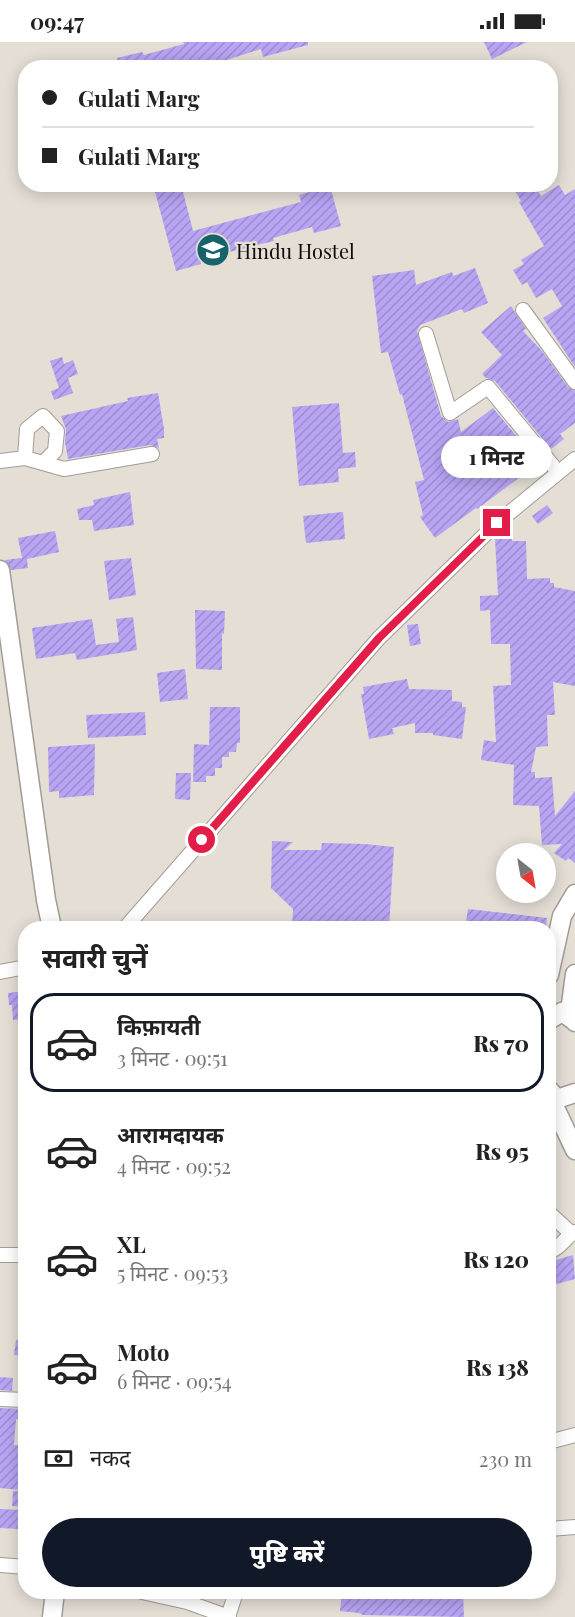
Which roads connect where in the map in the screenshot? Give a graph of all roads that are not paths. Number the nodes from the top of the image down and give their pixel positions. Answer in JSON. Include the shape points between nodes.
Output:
{"nodes":[{"id":1,"x":523,"y":310,"type":"dead end"},
{"id":2,"x":426,"y":334,"type":"dead end"},
{"id":3,"x":575,"y":382,"type":"edge"},
{"id":4,"x":152,"y":454,"type":"dead end"},
{"id":5,"x":25,"y":458,"type":"junction"},
{"id":6,"x":575,"y":459,"type":"edge"},
{"id":7,"x":0,"y":461,"type":"edge"},
{"id":8,"x":44,"y":462,"type":"junction"},
{"id":9,"x":558,"y":472,"type":"junction"},
{"id":10,"x":0,"y":570,"type":"edge"},
{"id":11,"x":575,"y":894,"type":"edge"},
{"id":12,"x":50,"y":921,"type":"edge"},
{"id":13,"x":131,"y":921,"type":"edge"},
{"id":14,"x":556,"y":943,"type":"edge"},
{"id":15,"x":18,"y":969,"type":"edge"},
{"id":16,"x":0,"y":972,"type":"edge"},
{"id":17,"x":575,"y":974,"type":"edge"},
{"id":18,"x":556,"y":1016,"type":"edge"},
{"id":19,"x":575,"y":1021,"type":"edge"},
{"id":20,"x":575,"y":1093,"type":"edge"},
{"id":21,"x":556,"y":1098,"type":"edge"},
{"id":22,"x":556,"y":1110,"type":"edge"},
{"id":23,"x":575,"y":1150,"type":"edge"},
{"id":24,"x":556,"y":1219,"type":"edge"},
{"id":25,"x":573,"y":1232,"type":"edge"},
{"id":26,"x":556,"y":1249,"type":"edge"},
{"id":27,"x":0,"y":1255,"type":"edge"},
{"id":28,"x":18,"y":1255,"type":"edge"},
{"id":29,"x":0,"y":1399,"type":"edge"},
{"id":30,"x":18,"y":1400,"type":"edge"},
{"id":31,"x":575,"y":1435,"type":"edge"},
{"id":32,"x":556,"y":1440,"type":"edge"},
{"id":33,"x":575,"y":1527,"type":"edge"},
{"id":34,"x":556,"y":1528,"type":"edge"},
{"id":35,"x":0,"y":1565,"type":"edge"},
{"id":36,"x":18,"y":1566,"type":"edge"},
{"id":37,"x":54,"y":1599,"type":"edge"},
{"id":38,"x":179,"y":1599,"type":"edge"},
{"id":39,"x":234,"y":1599,"type":"edge"},
{"id":40,"x":51,"y":1617,"type":"edge"},
{"id":41,"x":228,"y":1617,"type":"edge"}],
"edges":[{"from":1,"to":3,"type":"street"},
{"from":2,"to":9,"type":"street","via":[[450,413],[488,387]]},
{"from":4,"to":8,"type":"street","via":[[64,469]]},
{"from":5,"to":7,"type":"street"},
{"from":5,"to":8,"type":"street"},
{"from":5,"to":8,"type":"street","via":[[27,429],[43,416],[57,431],[55,451]]},
{"from":6,"to":9,"type":"street"},
{"from":9,"to":13,"type":"street","via":[[497,523],[379,638]]},
{"from":10,"to":12,"type":"main road"},
{"from":11,"to":14,"type":"main road","via":[[562,916]]},
{"from":15,"to":16,"type":"street"},
{"from":17,"to":19,"type":"main road","via":[[571,1004]]},
{"from":18,"to":19,"type":"main road","via":[[562,1012]]},
{"from":20,"to":21,"type":"main road"},
{"from":22,"to":23,"type":"main road"},
{"from":24,"to":25,"type":"street"},
{"from":25,"to":26,"type":"street"},
{"from":27,"to":28,"type":"street"},
{"from":29,"to":30,"type":"street"},
{"from":31,"to":32,"type":"street"},
{"from":33,"to":34,"type":"street"},
{"from":35,"to":36,"type":"street"},
{"from":37,"to":40,"type":"main road"},
{"from":38,"to":41,"type":"street"},
{"from":39,"to":41,"type":"street"}]}
